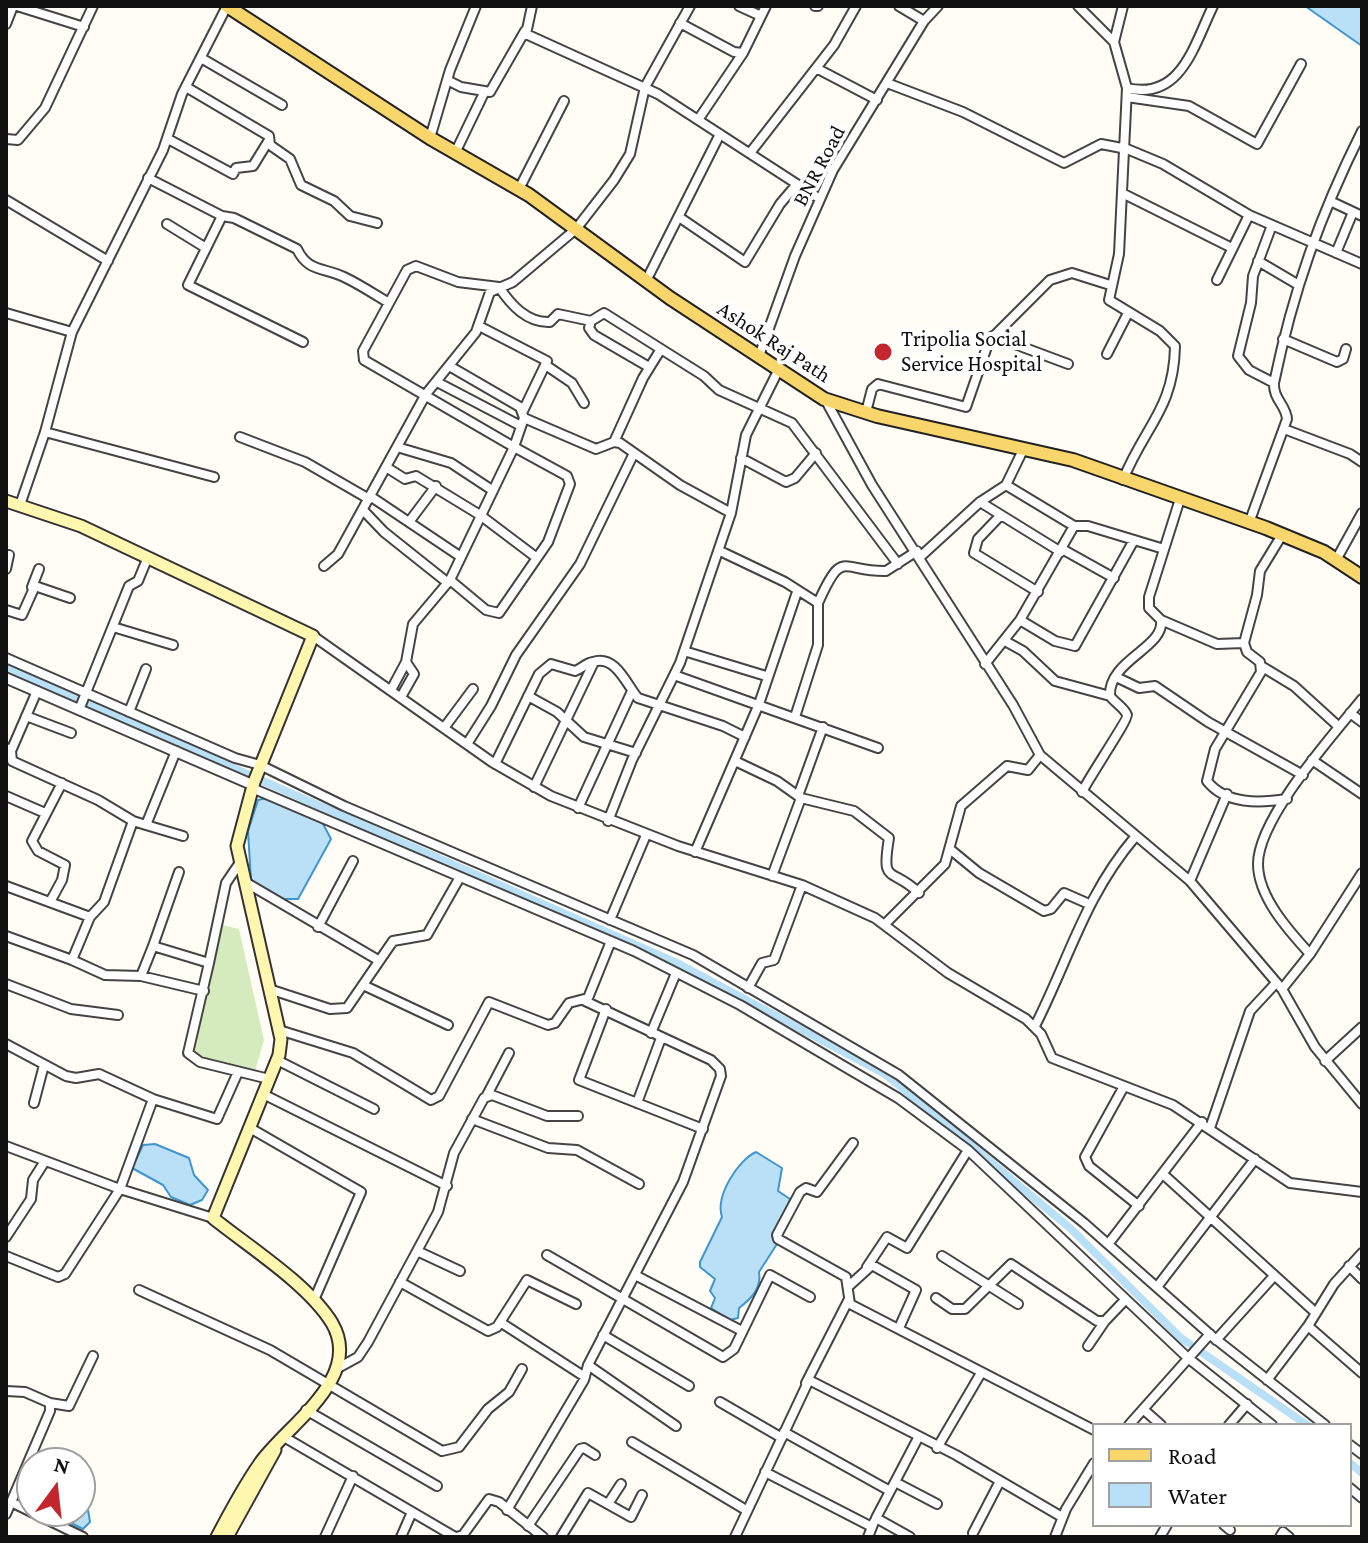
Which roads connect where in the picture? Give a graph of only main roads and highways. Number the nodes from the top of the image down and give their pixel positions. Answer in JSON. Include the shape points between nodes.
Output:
{"nodes":[{"id":1,"x":227,"y":6,"type":"edge"},
{"id":2,"x":6,"y":501,"type":"edge"},
{"id":3,"x":1362,"y":577,"type":"edge"},
{"id":4,"x":275,"y":1450,"type":"junction"},
{"id":5,"x":217,"y":1537,"type":"edge"},
{"id":6,"x":227,"y":1537,"type":"edge"}],
"edges":[{"from":1,"to":3,"type":"main road","name":"Ashok Raj Path","via":[[430,138],[519,189],[824,399],[1073,460],[1282,535]]},
{"from":2,"to":4,"type":"main road","via":[[63,519],[313,636],[253,785],[237,846],[279,1030],[277,1060],[213,1218],[314,1300],[340,1344],[338,1368],[330,1383]]},
{"from":4,"to":5,"type":"main road","via":[[262,1460]]},
{"from":4,"to":6,"type":"main road"}]}
